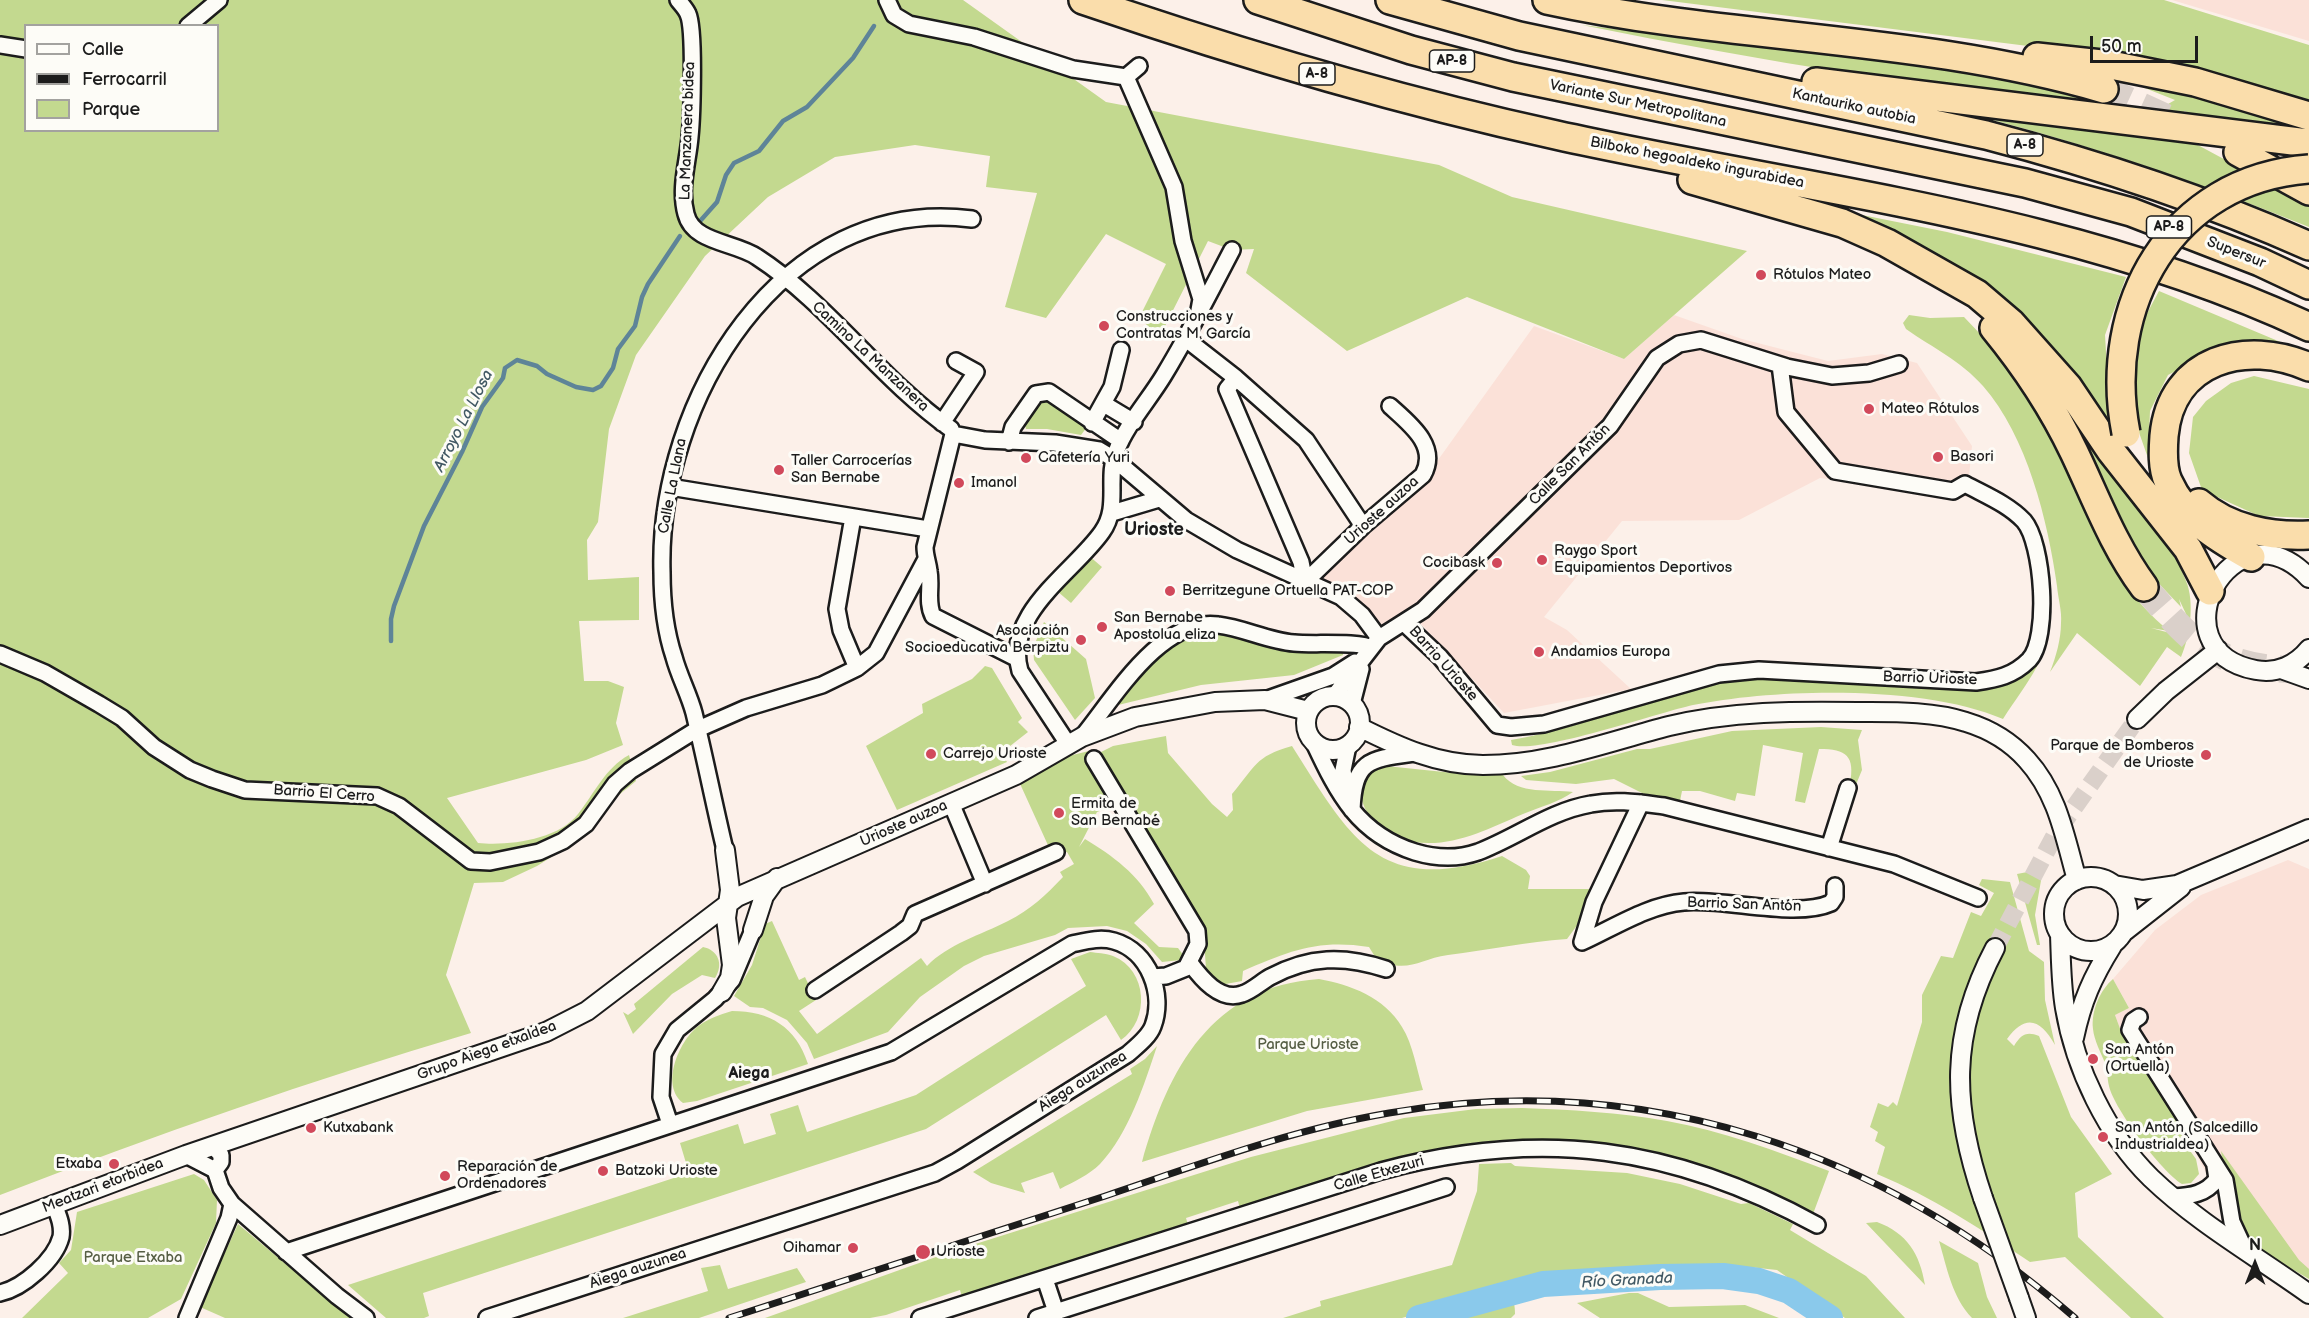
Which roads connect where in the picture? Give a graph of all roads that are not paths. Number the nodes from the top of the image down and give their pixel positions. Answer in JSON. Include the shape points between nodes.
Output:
{"nodes":[{"id":1,"x":219,"y":0,"type":"edge"},
{"id":2,"x":678,"y":0,"type":"edge"},
{"id":3,"x":887,"y":0,"type":"edge"},
{"id":4,"x":1083,"y":0,"type":"edge"},
{"id":5,"x":1258,"y":0,"type":"edge"},
{"id":6,"x":1390,"y":0,"type":"edge"},
{"id":7,"x":1546,"y":0,"type":"edge"},
{"id":8,"x":190,"y":24,"type":"edge"},
{"id":9,"x":1830,"y":41,"type":"junction"},
{"id":10,"x":0,"y":45,"type":"edge"},
{"id":11,"x":24,"y":49,"type":"edge"},
{"id":12,"x":1139,"y":66,"type":"dead end"},
{"id":13,"x":1126,"y":78,"type":"junction"},
{"id":14,"x":1729,"y":81,"type":"junction"},
{"id":15,"x":2104,"y":89,"type":"tunnel mouth"},
{"id":16,"x":2309,"y":116,"type":"edge"},
{"id":17,"x":1555,"y":135,"type":"junction"},
{"id":18,"x":2309,"y":143,"type":"edge"},
{"id":19,"x":2238,"y":152,"type":"dead end"},
{"id":20,"x":2309,"y":169,"type":"edge"},
{"id":21,"x":2025,"y":183,"type":"joint"},
{"id":22,"x":2309,"y":191,"type":"edge"},
{"id":23,"x":972,"y":219,"type":"dead end"},
{"id":24,"x":2309,"y":246,"type":"edge"},
{"id":25,"x":1232,"y":250,"type":"dead end"},
{"id":26,"x":1932,"y":269,"type":"junction"},
{"id":27,"x":787,"y":279,"type":"junction"},
{"id":28,"x":2309,"y":285,"type":"edge"},
{"id":29,"x":1198,"y":313,"type":"junction"},
{"id":30,"x":2309,"y":327,"type":"edge"},
{"id":31,"x":1186,"y":339,"type":"junction"},
{"id":32,"x":1121,"y":350,"type":"dead end"},
{"id":33,"x":956,"y":361,"type":"dead end"},
{"id":34,"x":1780,"y":364,"type":"junction"},
{"id":35,"x":1899,"y":364,"type":"dead end"},
{"id":36,"x":2309,"y":367,"type":"edge"},
{"id":37,"x":1236,"y":378,"type":"junction"},
{"id":38,"x":1104,"y":404,"type":"junction"},
{"id":39,"x":1390,"y":406,"type":"dead end"},
{"id":40,"x":1134,"y":422,"type":"junction"},
{"id":41,"x":942,"y":423,"type":"junction"},
{"id":42,"x":1092,"y":423,"type":"junction"},
{"id":43,"x":953,"y":434,"type":"junction"},
{"id":44,"x":1121,"y":441,"type":"junction"},
{"id":45,"x":1009,"y":442,"type":"junction"},
{"id":46,"x":2163,"y":444,"type":"junction"},
{"id":47,"x":1099,"y":450,"type":"junction"},
{"id":48,"x":1114,"y":459,"type":"junction"},
{"id":49,"x":670,"y":487,"type":"junction"},
{"id":50,"x":1159,"y":499,"type":"junction"},
{"id":51,"x":1112,"y":513,"type":"junction"},
{"id":52,"x":853,"y":517,"type":"junction"},
{"id":53,"x":1363,"y":526,"type":"junction"},
{"id":54,"x":928,"y":529,"type":"junction"},
{"id":55,"x":2174,"y":531,"type":"junction"},
{"id":56,"x":2309,"y":535,"type":"edge"},
{"id":57,"x":2251,"y":557,"type":"junction"},
{"id":58,"x":925,"y":561,"type":"junction"},
{"id":59,"x":2306,"y":571,"type":"edge"},
{"id":60,"x":1305,"y":582,"type":"junction"},
{"id":61,"x":2144,"y":587,"type":"tunnel mouth"},
{"id":62,"x":2210,"y":591,"type":"junction"},
{"id":63,"x":1404,"y":623,"type":"junction"},
{"id":64,"x":1371,"y":648,"type":"junction"},
{"id":65,"x":2309,"y":649,"type":"edge"},
{"id":66,"x":2218,"y":650,"type":"junction"},
{"id":67,"x":0,"y":654,"type":"edge"},
{"id":68,"x":1016,"y":658,"type":"junction"},
{"id":69,"x":857,"y":668,"type":"junction"},
{"id":70,"x":2281,"y":669,"type":"junction"},
{"id":71,"x":2309,"y":679,"type":"edge"},
{"id":72,"x":1334,"y":696,"type":"junction"},
{"id":73,"x":1265,"y":700,"type":"junction"},
{"id":74,"x":1352,"y":704,"type":"junction"},
{"id":75,"x":1308,"y":711,"type":"junction"},
{"id":76,"x":2137,"y":719,"type":"tunnel mouth"},
{"id":77,"x":1359,"y":727,"type":"junction"},
{"id":78,"x":696,"y":730,"type":"junction"},
{"id":79,"x":1075,"y":740,"type":"junction"},
{"id":80,"x":1314,"y":743,"type":"junction"},
{"id":81,"x":1348,"y":746,"type":"junction"},
{"id":82,"x":1416,"y":753,"type":"junction"},
{"id":83,"x":1094,"y":759,"type":"dead end"},
{"id":84,"x":1848,"y":788,"type":"dead end"},
{"id":85,"x":951,"y":803,"type":"junction"},
{"id":86,"x":1641,"y":803,"type":"junction"},
{"id":87,"x":1352,"y":810,"type":"junction"},
{"id":88,"x":2309,"y":829,"type":"edge"},
{"id":89,"x":1829,"y":848,"type":"junction"},
{"id":90,"x":725,"y":850,"type":"junction"},
{"id":91,"x":1056,"y":852,"type":"dead end"},
{"id":92,"x":777,"y":878,"type":"junction"},
{"id":93,"x":2195,"y":878,"type":"junction"},
{"id":94,"x":2076,"y":880,"type":"junction"},
{"id":95,"x":985,"y":884,"type":"junction"},
{"id":96,"x":2115,"y":885,"type":"junction"},
{"id":97,"x":1835,"y":886,"type":"dead end"},
{"id":98,"x":731,"y":894,"type":"junction"},
{"id":99,"x":1978,"y":898,"type":"dead end"},
{"id":100,"x":753,"y":930,"type":"junction"},
{"id":101,"x":2125,"y":931,"type":"junction"},
{"id":102,"x":2060,"y":935,"type":"junction"},
{"id":103,"x":681,"y":938,"type":"junction"},
{"id":104,"x":728,"y":939,"type":"junction"},
{"id":105,"x":2112,"y":946,"type":"junction"},
{"id":106,"x":1995,"y":948,"type":"tunnel mouth"},
{"id":107,"x":1190,"y":963,"type":"junction"},
{"id":108,"x":1386,"y":969,"type":"dead end"},
{"id":109,"x":1152,"y":977,"type":"junction"},
{"id":110,"x":815,"y":990,"type":"dead end"},
{"id":111,"x":723,"y":992,"type":"junction"},
{"id":112,"x":2139,"y":1017,"type":"dead end"},
{"id":113,"x":2073,"y":1042,"type":"junction"},
{"id":114,"x":669,"y":1124,"type":"junction"},
{"id":115,"x":212,"y":1158,"type":"junction"},
{"id":116,"x":2216,"y":1172,"type":"junction"},
{"id":117,"x":1446,"y":1187,"type":"dead end"},
{"id":118,"x":2173,"y":1197,"type":"junction"},
{"id":119,"x":54,"y":1204,"type":"junction"},
{"id":120,"x":232,"y":1204,"type":"junction"},
{"id":121,"x":0,"y":1225,"type":"edge"},
{"id":122,"x":1817,"y":1225,"type":"dead end"},
{"id":123,"x":2245,"y":1250,"type":"junction"},
{"id":124,"x":286,"y":1251,"type":"junction"},
{"id":125,"x":1046,"y":1279,"type":"junction"},
{"id":126,"x":0,"y":1293,"type":"edge"},
{"id":127,"x":2309,"y":1294,"type":"edge"},
{"id":128,"x":1056,"y":1312,"type":"junction"},
{"id":129,"x":940,"y":1315,"type":"edge"},
{"id":130,"x":187,"y":1318,"type":"edge"},
{"id":131,"x":366,"y":1318,"type":"edge"},
{"id":132,"x":487,"y":1318,"type":"edge"},
{"id":133,"x":920,"y":1318,"type":"edge"},
{"id":134,"x":1036,"y":1318,"type":"edge"},
{"id":135,"x":2026,"y":1318,"type":"edge"}],
"edges":[{"from":1,"to":8,"type":"street"},
{"from":2,"to":27,"type":"street","name":"La Manzanera bidea","via":[[688,14],[693,35],[690,137],[683,186],[686,215],[696,231],[709,239],[735,245]]},
{"from":3,"to":13,"type":"street","via":[[894,15],[909,24],[974,37],[1073,69]]},
{"from":4,"to":17,"type":"highway","name":"Bilboko hegoaldeko ingurabidea","number":"A-8","via":[[1295,68]]},
{"from":5,"to":21,"type":"highway","name":"Variante Sur Metropolitana","number":"AP-8","via":[[1401,47],[1514,77]]},
{"from":6,"to":14,"type":"highway","name":"Kantauriko autobia","number":"A-8","via":[[1519,36]]},
{"from":7,"to":9,"type":"highway","via":[[1638,17]]},
{"from":9,"to":15,"type":"highway","via":[[2004,64]]},
{"from":9,"to":16,"type":"highway","via":[[2007,53],[2111,65],[2196,82]]},
{"from":10,"to":11,"type":"street"},
{"from":12,"to":13,"type":"street"},
{"from":13,"to":29,"type":"street","via":[[1174,187],[1183,241],[1201,299]]},
{"from":14,"to":18,"type":"highway","via":[[1770,77]]},
{"from":14,"to":24,"type":"highway","name":"Kantauriko autobia","number":"A-8","via":[[2042,149],[2218,206]]},
{"from":17,"to":26,"type":"highway","via":[[1588,154],[1721,187],[1842,223]]},
{"from":17,"to":30,"type":"highway","name":"Bilboko hegoaldeko ingurabidea","number":"A-8","via":[[2031,231],[2158,267]]},
{"from":19,"to":22,"type":"highway"},
{"from":20,"to":55,"type":"highway","bridge":true,"via":[[2268,176],[2227,193],[2201,210],[2158,253],[2138,287],[2121,350],[2119,384],[2126,433],[2135,461]]},
{"from":21,"to":28,"type":"highway","name":"Supersur","number":"AP-8","via":[[2131,212]]},
{"from":23,"to":27,"type":"street","name":"Calle La Llana","via":[[920,217],[858,231],[830,245]]},
{"from":25,"to":29,"type":"street"},
{"from":26,"to":55,"type":"highway","via":[[1977,294],[2040,352]]},
{"from":26,"to":61,"type":"highway","via":[[1994,327],[2048,400],[2104,522]]},
{"from":27,"to":41,"type":"street","name":"Camino La Manzanera","via":[[903,392]]},
{"from":27,"to":49,"type":"street","name":"Calle La Llana","via":[[736,332],[711,370],[679,445]]},
{"from":29,"to":31,"type":"street"},
{"from":31,"to":37,"type":"street"},
{"from":31,"to":40,"type":"street"},
{"from":32,"to":38,"type":"street"},
{"from":33,"to":41,"type":"street","via":[[976,372]]},
{"from":34,"to":35,"type":"street","name":"Calle San Antón","via":[[1832,376],[1869,373]]},
{"from":34,"to":63,"type":"street","name":"Calle San Antón","via":[[1701,340],[1679,344],[1657,358],[1610,426],[1423,610]]},
{"from":34,"to":63,"type":"street","name":"Barrio Urioste","via":[[1786,412],[1834,471],[1953,491],[1965,484],[2011,509],[2025,523],[2037,551],[2042,582],[2039,635],[2031,658],[2005,678],[1976,682],[1788,670],[1719,674],[1544,724],[1511,727],[1497,725],[1440,657]]},
{"from":36,"to":46,"type":"highway","via":[[2264,354],[2236,355],[2216,361],[2199,370],[2174,398],[2165,422]]},
{"from":37,"to":53,"type":"street","via":[[1306,440]]},
{"from":37,"to":60,"type":"street","via":[[1227,389],[1228,397],[1301,562]]},
{"from":38,"to":40,"type":"street"},
{"from":38,"to":42,"type":"street"},
{"from":39,"to":53,"type":"street","name":"Urioste auzoa","via":[[1420,435],[1429,464],[1423,475]]},
{"from":40,"to":44,"type":"street"},
{"from":41,"to":43,"type":"street","name":"Camino La Manzanera"},
{"from":42,"to":44,"type":"street"},
{"from":42,"to":45,"type":"street","via":[[1050,392],[1036,394],[1012,427]]},
{"from":43,"to":45,"type":"street"},
{"from":43,"to":54,"type":"street"},
{"from":44,"to":47,"type":"street"},
{"from":44,"to":48,"type":"street"},
{"from":45,"to":47,"type":"street"},
{"from":46,"to":56,"type":"highway","via":[[2177,476],[2209,512],[2260,532]]},
{"from":46,"to":57,"type":"highway","via":[[2167,480],[2182,506],[2200,525]]},
{"from":47,"to":48,"type":"street"},
{"from":48,"to":50,"type":"street"},
{"from":48,"to":51,"type":"street"},
{"from":49,"to":52,"type":"street"},
{"from":49,"to":78,"type":"street","name":"Calle La Llana","via":[[663,599],[673,656],[694,712]]},
{"from":50,"to":51,"type":"street"},
{"from":50,"to":60,"type":"street","via":[[1237,550]]},
{"from":51,"to":68,"type":"street","via":[[1103,531],[1032,613]]},
{"from":52,"to":54,"type":"street"},
{"from":52,"to":69,"type":"street","via":[[837,609]]},
{"from":53,"to":60,"type":"street","name":"Urioste auzoa"},
{"from":54,"to":58,"type":"street"},
{"from":55,"to":62,"type":"highway","via":[[2194,557]]},
{"from":57,"to":59,"type":"street","via":[[2266,555],[2286,560]]},
{"from":57,"to":62,"type":"street","via":[[2227,569]]},
{"from":58,"to":68,"type":"street","via":[[933,616]]},
{"from":58,"to":69,"type":"street","via":[[876,653]]},
{"from":60,"to":64,"type":"street","via":[[1341,597],[1362,615]]},
{"from":62,"to":66,"type":"street","via":[[2206,619]]},
{"from":63,"to":64,"type":"street","name":"Calle San Antón"},
{"from":64,"to":72,"type":"street"},
{"from":64,"to":73,"type":"street","name":"Urioste auzoa","via":[[1333,676]]},
{"from":64,"to":74,"type":"street"},
{"from":64,"to":79,"type":"street","name":"Urioste auzoa","via":[[1364,643],[1286,643],[1216,625],[1188,627],[1162,642]]},
{"from":65,"to":70,"type":"street","via":[[2294,664]]},
{"from":66,"to":70,"type":"street","via":[[2245,668],[2263,672]]},
{"from":66,"to":76,"type":"street"},
{"from":67,"to":78,"type":"street","name":"Barrio El Cerro","via":[[45,673],[114,713],[154,747],[190,770],[245,790],[377,796],[399,806],[471,861],[516,858],[563,841],[586,824],[615,784],[630,771]]},
{"from":68,"to":79,"type":"street","via":[[1020,671]]},
{"from":69,"to":78,"type":"street","via":[[822,685],[746,708]]},
{"from":70,"to":71,"type":"street"},
{"from":72,"to":74,"type":"street"},
{"from":72,"to":75,"type":"street","via":[[1321,699]]},
{"from":73,"to":75,"type":"street","name":"Urioste auzoa"},
{"from":73,"to":79,"type":"street","name":"Urioste auzoa","via":[[1215,702],[1156,712]]},
{"from":74,"to":77,"type":"street","via":[[1358,713]]},
{"from":75,"to":80,"type":"street","via":[[1306,728]]},
{"from":77,"to":81,"type":"street"},
{"from":77,"to":82,"type":"street"},
{"from":78,"to":90,"type":"street","name":"Calle La Llana"},
{"from":79,"to":85,"type":"street","name":"Urioste auzoa","via":[[1016,775]]},
{"from":80,"to":81,"type":"street","via":[[1330,750]]},
{"from":80,"to":87,"type":"street","via":[[1332,783]]},
{"from":81,"to":87,"type":"street","via":[[1343,780]]},
{"from":82,"to":87,"type":"street","via":[[1386,757],[1362,769],[1353,783]]},
{"from":82,"to":94,"type":"street","via":[[1446,762],[1509,764],[1562,757],[1669,726],[1740,714],[1882,712],[1945,717],[1999,736],[2029,761],[2061,818]]},
{"from":83,"to":107,"type":"street","via":[[1193,922],[1198,944]]},
{"from":84,"to":89,"type":"street"},
{"from":85,"to":92,"type":"street","name":"Urioste auzoa"},
{"from":85,"to":95,"type":"street"},
{"from":86,"to":87,"type":"street","via":[[1592,804],[1557,813],[1479,851],[1445,857],[1415,852],[1380,838]]},
{"from":86,"to":89,"type":"street"},
{"from":86,"to":97,"type":"street","name":"Barrio San Antón","via":[[1594,902],[1582,942],[1657,907],[1686,902],[1806,908],[1831,903]]},
{"from":88,"to":93,"type":"street"},
{"from":89,"to":99,"type":"street","via":[[1894,864]]},
{"from":90,"to":92,"type":"street","via":[[736,869],[748,879],[762,882]]},
{"from":90,"to":98,"type":"street"},
{"from":91,"to":95,"type":"street"},
{"from":92,"to":98,"type":"street","name":"Urioste auzoa"},
{"from":92,"to":100,"type":"street","via":[[764,896]]},
{"from":93,"to":96,"type":"street","via":[[2158,889]]},
{"from":93,"to":101,"type":"street"},
{"from":94,"to":96,"type":"street","via":[[2096,878]]},
{"from":94,"to":102,"type":"street","via":[[2055,904]]},
{"from":95,"to":110,"type":"street","via":[[915,914],[910,926],[901,933]]},
{"from":96,"to":101,"type":"street","via":[[2129,912]]},
{"from":98,"to":100,"type":"street","via":[[750,916]]},
{"from":98,"to":103,"type":"street","name":"Grupo Aiega etxaldea"},
{"from":98,"to":104,"type":"street"},
{"from":100,"to":111,"type":"street","via":[[739,966]]},
{"from":101,"to":105,"type":"street"},
{"from":102,"to":105,"type":"street","via":[[2078,950],[2090,952]]},
{"from":102,"to":113,"type":"street","via":[[2065,1009]]},
{"from":103,"to":104,"type":"street","via":[[707,932]]},
{"from":103,"to":115,"type":"street","name":"Grupo Aiega etxaldea","via":[[587,1011],[546,1032],[237,1137]]},
{"from":104,"to":111,"type":"street","via":[[732,965]]},
{"from":105,"to":113,"type":"street","via":[[2080,1006]]},
{"from":106,"to":135,"type":"street","bridge":true,"via":[[1971,1002],[1959,1058],[1960,1111],[1968,1154]]},
{"from":107,"to":108,"type":"street","via":[[1205,982],[1227,994],[1242,995],[1279,972],[1316,959],[1361,960]]},
{"from":107,"to":109,"type":"street","via":[[1181,971]]},
{"from":109,"to":114,"type":"street","name":"Aiega auzunea","via":[[1133,950],[1115,941],[1096,939],[1072,944],[891,1052]]},
{"from":109,"to":132,"type":"street","name":"Aiega auzunea","via":[[1157,993],[1153,1027],[1128,1054],[935,1173]]},
{"from":111,"to":114,"type":"street","via":[[677,1030],[663,1054],[661,1097]]},
{"from":112,"to":116,"type":"street","via":[[2130,1030]]},
{"from":113,"to":118,"type":"street","via":[[2096,1100],[2123,1144],[2149,1176]]},
{"from":114,"to":124,"type":"street","name":"Aiega auzunea"},
{"from":115,"to":119,"type":"street","name":"Meatzari etorbidea","via":[[186,1155]]},
{"from":115,"to":120,"type":"street","via":[[221,1188]]},
{"from":116,"to":118,"type":"street","via":[[2200,1193]]},
{"from":116,"to":123,"type":"street","via":[[2225,1180],[2232,1222]]},
{"from":117,"to":128,"type":"street","name":"Calle Etxezuri"},
{"from":118,"to":123,"type":"street"},
{"from":119,"to":121,"type":"street","name":"Meatzari etorbidea"},
{"from":119,"to":126,"type":"street","via":[[62,1228],[52,1255],[12,1291]]},
{"from":120,"to":124,"type":"street"},
{"from":120,"to":130,"type":"street"},
{"from":122,"to":125,"type":"street","name":"Calle Etxezuri","via":[[1731,1183],[1652,1159],[1573,1148],[1490,1149],[1381,1171]]},
{"from":123,"to":127,"type":"street"},
{"from":124,"to":131,"type":"street"},
{"from":125,"to":128,"type":"street"},
{"from":125,"to":129,"type":"street","name":"Calle Etxezuri"},
{"from":128,"to":134,"type":"street","name":"Calle Etxezuri"},
{"from":129,"to":133,"type":"street","name":"Calle Etxezuri"}]}
